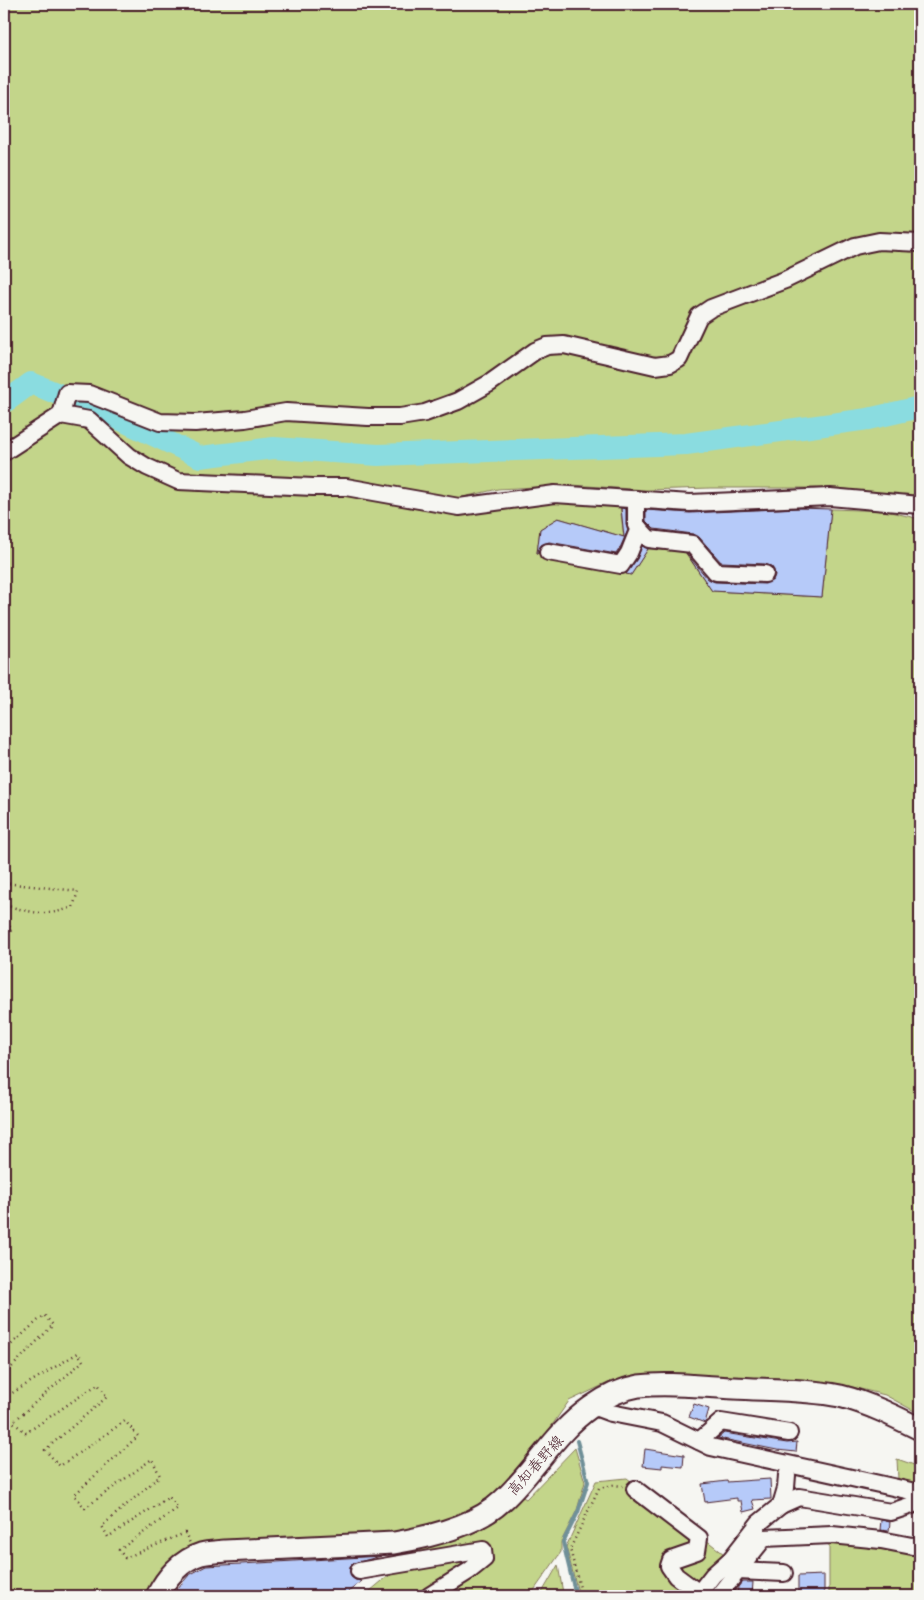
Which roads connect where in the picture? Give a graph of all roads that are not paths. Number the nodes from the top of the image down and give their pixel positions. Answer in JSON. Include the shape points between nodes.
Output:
{"nodes":[{"id":1,"x":920,"y":243,"type":"edge"},
{"id":2,"x":61,"y":415,"type":"junction"},
{"id":3,"x":4,"y":452,"type":"edge"},
{"id":4,"x":636,"y":499,"type":"junction"},
{"id":5,"x":920,"y":505,"type":"edge"},
{"id":6,"x":639,"y":528,"type":"junction"},
{"id":7,"x":548,"y":552,"type":"dead end"},
{"id":8,"x":765,"y":574,"type":"dead end"},
{"id":9,"x":592,"y":1406,"type":"junction"},
{"id":10,"x":920,"y":1429,"type":"edge"},
{"id":11,"x":790,"y":1433,"type":"dead end"},
{"id":12,"x":699,"y":1441,"type":"junction"},
{"id":13,"x":787,"y":1475,"type":"dead end"},
{"id":14,"x":635,"y":1489,"type":"road end"},
{"id":15,"x":920,"y":1495,"type":"edge"},
{"id":16,"x":781,"y":1504,"type":"junction"},
{"id":17,"x":920,"y":1545,"type":"edge"},
{"id":18,"x":359,"y":1571,"type":"dead end"},
{"id":19,"x":738,"y":1571,"type":"junction"},
{"id":20,"x":784,"y":1573,"type":"dead end"},
{"id":21,"x":700,"y":1595,"type":"edge"},
{"id":22,"x":157,"y":1596,"type":"edge"},
{"id":23,"x":429,"y":1596,"type":"edge"},
{"id":24,"x":718,"y":1596,"type":"edge"}],
"edges":[{"from":1,"to":2,"type":"street","via":[[879,241],[855,246],[785,280],[711,308],[699,316],[683,353],[670,364],[655,366],[564,345],[547,346],[534,351],[490,383],[458,401],[425,413],[400,417],[286,412],[213,422],[160,422],[88,394],[67,393]]},
{"from":2,"to":3,"type":"street"},
{"from":2,"to":4,"type":"street","via":[[89,420],[129,456],[178,481],[346,487],[459,507],[555,494]]},
{"from":4,"to":5,"type":"street","via":[[690,503],[830,497]]},
{"from":4,"to":6,"type":"street","via":[[636,525]]},
{"from":6,"to":7,"type":"street","via":[[621,565]]},
{"from":6,"to":8,"type":"street","via":[[649,540],[692,544],[716,572]]},
{"from":9,"to":10,"type":"main road","name":"高知春野線","via":[[613,1393],[639,1386],[808,1392],[865,1403]]},
{"from":9,"to":12,"type":"street","via":[[611,1413],[662,1422]]},
{"from":9,"to":22,"type":"main road","name":"高知春野線","via":[[550,1447],[504,1500],[462,1526],[394,1543],[202,1554],[188,1560],[174,1572]]},
{"from":11,"to":12,"type":"street","via":[[721,1422]]},
{"from":12,"to":15,"type":"street","via":[[711,1447]]},
{"from":13,"to":16,"type":"street"},
{"from":14,"to":21,"type":"street","via":[[699,1538],[697,1551],[671,1560],[669,1566],[676,1576]]},
{"from":15,"to":16,"type":"street","via":[[912,1505],[891,1512],[799,1498]]},
{"from":16,"to":21,"type":"street","via":[[759,1523],[731,1559],[713,1575]]},
{"from":17,"to":19,"type":"street","via":[[832,1535],[764,1538]]},
{"from":18,"to":23,"type":"street","via":[[483,1550],[484,1559],[470,1571]]},
{"from":19,"to":20,"type":"street"},
{"from":19,"to":24,"type":"street"}]}
